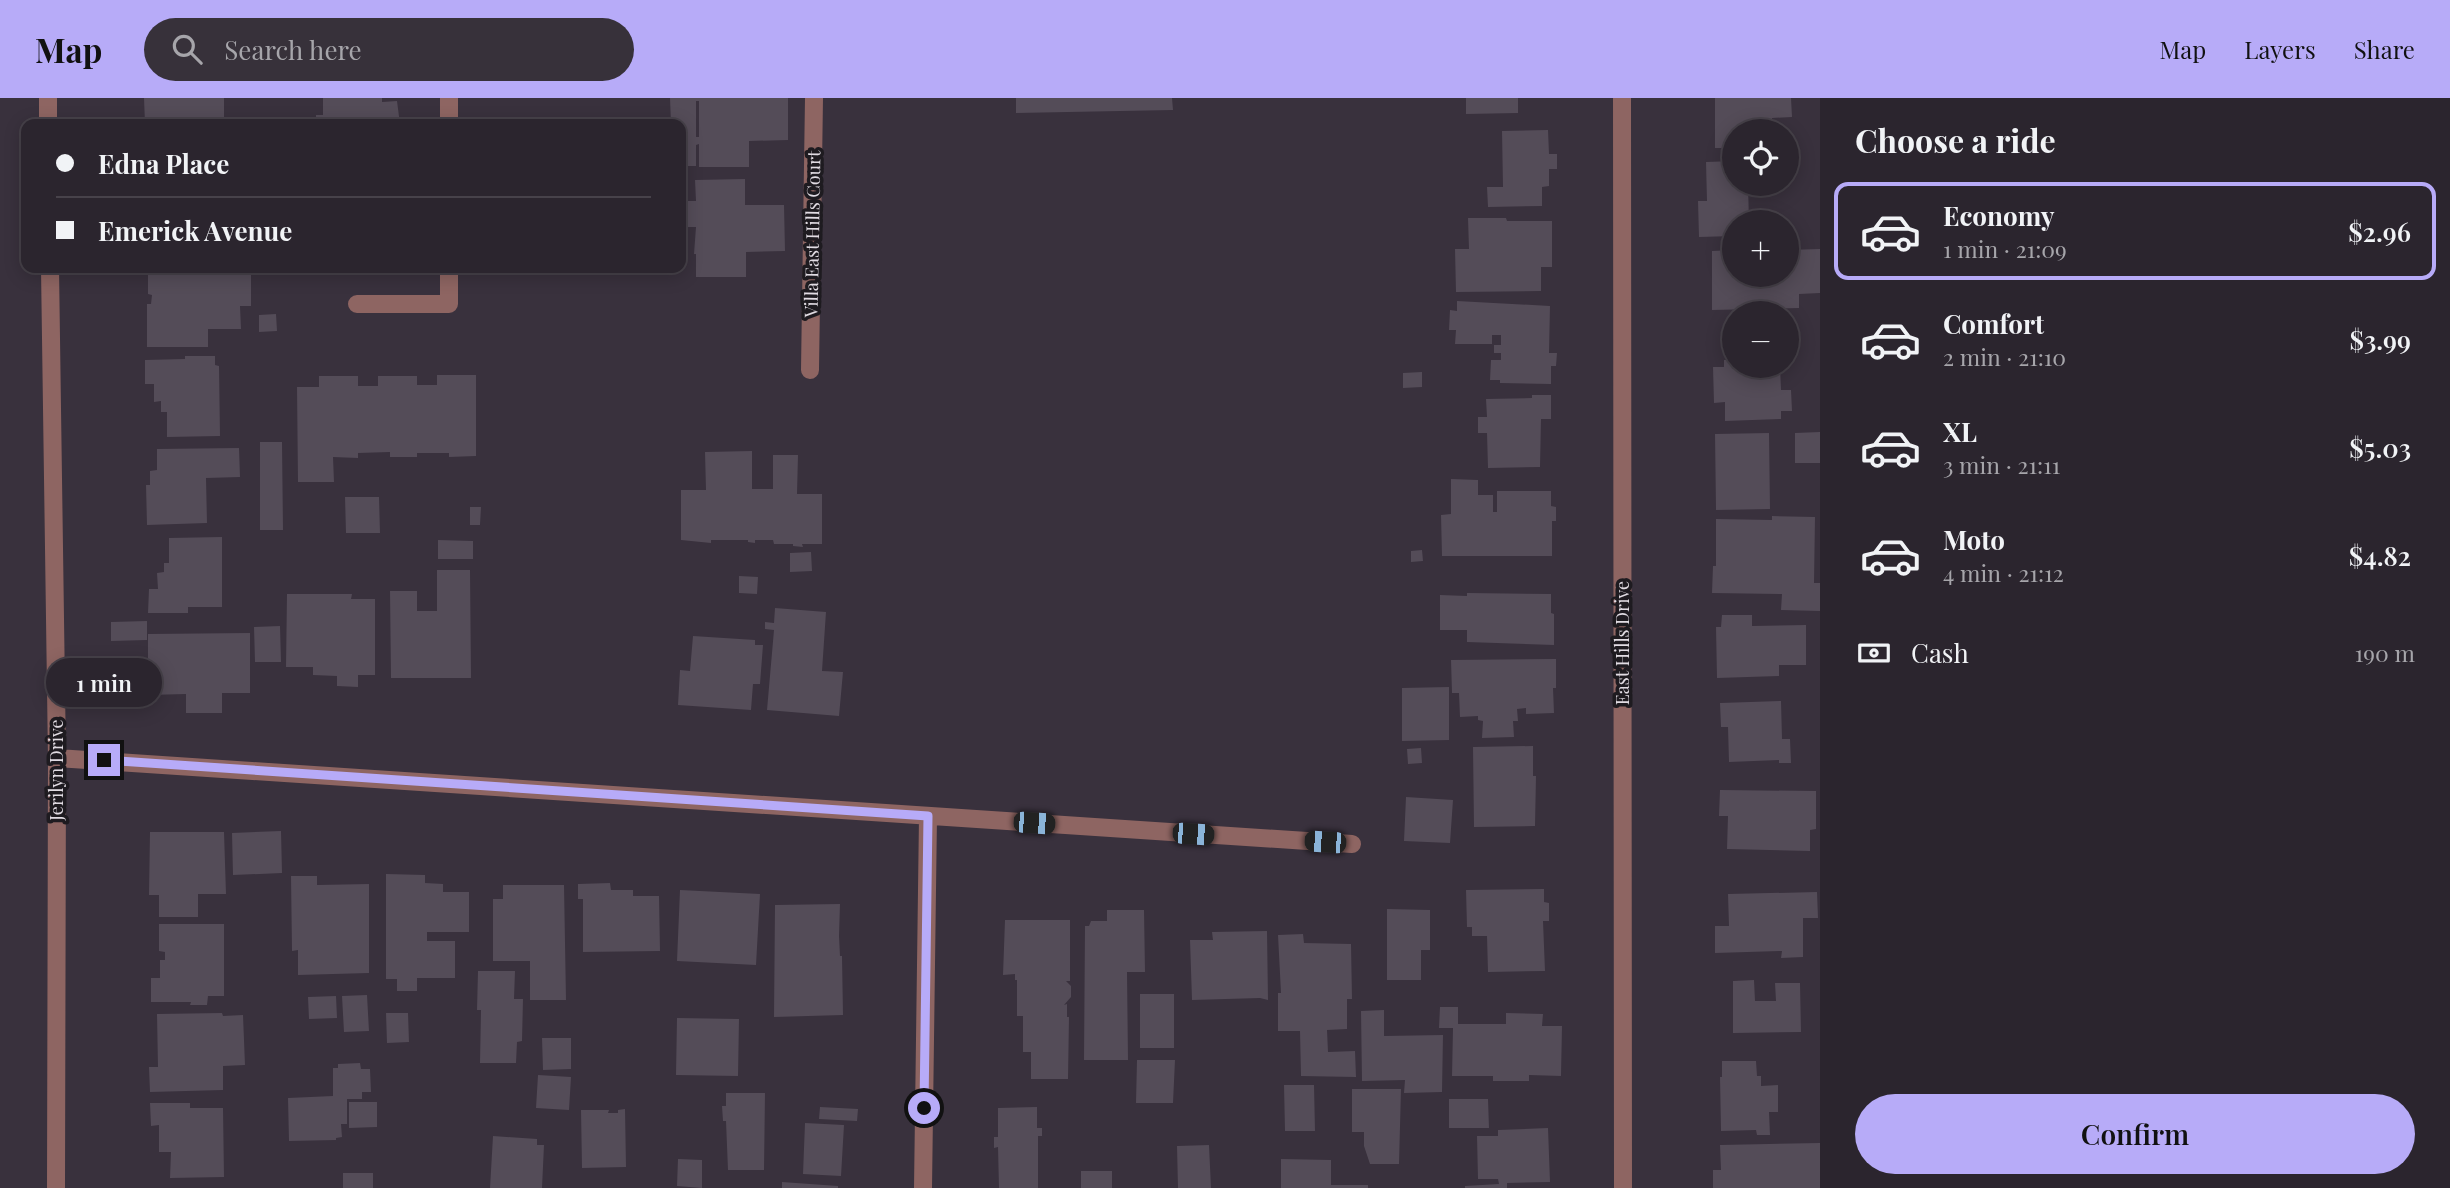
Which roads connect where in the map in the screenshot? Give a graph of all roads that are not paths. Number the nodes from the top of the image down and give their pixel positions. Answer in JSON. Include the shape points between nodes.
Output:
{"nodes":[{"id":1,"x":48,"y":98,"type":"edge"},
{"id":2,"x":449,"y":98,"type":"edge"},
{"id":3,"x":814,"y":98,"type":"edge"},
{"id":4,"x":1622,"y":98,"type":"edge"},
{"id":5,"x":48,"y":119,"type":"edge"},
{"id":6,"x":449,"y":119,"type":"edge"},
{"id":7,"x":50,"y":273,"type":"edge"},
{"id":8,"x":449,"y":273,"type":"edge"},
{"id":9,"x":357,"y":304,"type":"dead end"},
{"id":10,"x":810,"y":370,"type":"dead end"},
{"id":11,"x":57,"y":758,"type":"junction"},
{"id":12,"x":928,"y":816,"type":"junction"},
{"id":13,"x":1352,"y":844,"type":"dead end"},
{"id":14,"x":56,"y":1188,"type":"edge"},
{"id":15,"x":923,"y":1188,"type":"edge"},
{"id":16,"x":1623,"y":1188,"type":"edge"}],
"edges":[{"from":1,"to":5,"type":"street"},
{"from":2,"to":6,"type":"street"},
{"from":3,"to":10,"type":"street","name":"Villa East Hills Court"},
{"from":4,"to":16,"type":"street","name":"East Hills Drive"},
{"from":7,"to":11,"type":"street","name":"Jerilyn Drive"},
{"from":8,"to":9,"type":"street","via":[[449,304]]},
{"from":11,"to":12,"type":"street"},
{"from":11,"to":14,"type":"street","name":"Jerilyn Drive"},
{"from":12,"to":13,"type":"street"},
{"from":12,"to":15,"type":"street"}]}
